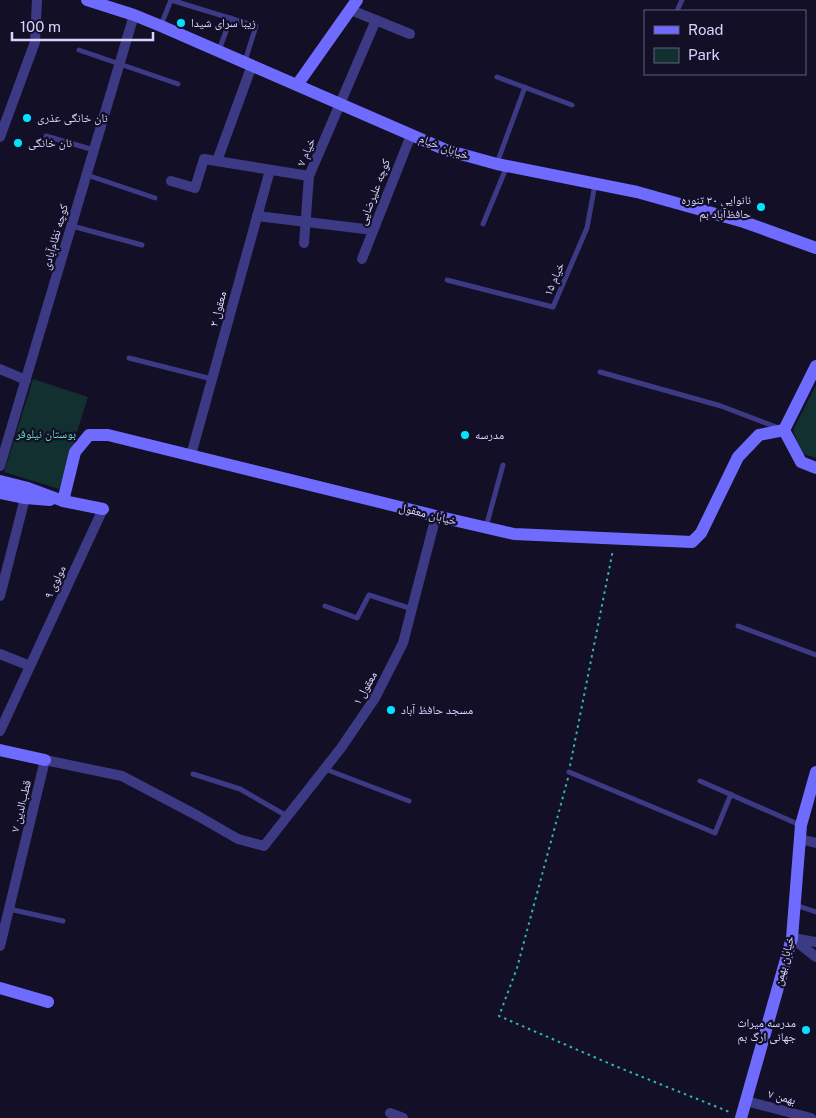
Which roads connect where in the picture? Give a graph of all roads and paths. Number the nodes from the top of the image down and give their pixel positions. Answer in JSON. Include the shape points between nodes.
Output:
{"nodes":[{"id":1,"x":37,"y":0,"type":"edge"},
{"id":2,"x":87,"y":0,"type":"edge"},
{"id":3,"x":171,"y":0,"type":"edge"},
{"id":4,"x":354,"y":5,"type":"edge"},
{"id":5,"x":134,"y":14,"type":"junction"},
{"id":6,"x":231,"y":18,"type":"junction"},
{"id":7,"x":376,"y":20,"type":"junction"},
{"id":8,"x":161,"y":26,"type":"junction"},
{"id":9,"x":410,"y":34,"type":"dead end"},
{"id":10,"x":79,"y":50,"type":"dead end"},
{"id":11,"x":219,"y":50,"type":"junction"},
{"id":12,"x":248,"y":63,"type":"junction"},
{"id":13,"x":119,"y":64,"type":"junction"},
{"id":14,"x":498,"y":77,"type":"dead end"},
{"id":15,"x":178,"y":84,"type":"dead end"},
{"id":16,"x":297,"y":85,"type":"junction"},
{"id":17,"x":525,"y":87,"type":"junction"},
{"id":18,"x":340,"y":104,"type":"junction"},
{"id":19,"x":572,"y":105,"type":"dead end"},
{"id":20,"x":410,"y":135,"type":"junction"},
{"id":21,"x":46,"y":136,"type":"dead end"},
{"id":22,"x":0,"y":137,"type":"edge"},
{"id":23,"x":94,"y":150,"type":"junction"},
{"id":24,"x":217,"y":161,"type":"junction"},
{"id":25,"x":502,"y":165,"type":"junction"},
{"id":26,"x":270,"y":170,"type":"junction"},
{"id":27,"x":86,"y":174,"type":"junction"},
{"id":28,"x":309,"y":176,"type":"junction"},
{"id":29,"x":172,"y":181,"type":"dead end"},
{"id":30,"x":595,"y":183,"type":"junction"},
{"id":31,"x":155,"y":198,"type":"dead end"},
{"id":32,"x":257,"y":216,"type":"junction"},
{"id":33,"x":306,"y":222,"type":"junction"},
{"id":34,"x":483,"y":224,"type":"dead end"},
{"id":35,"x":71,"y":226,"type":"junction"},
{"id":36,"x":373,"y":230,"type":"junction"},
{"id":37,"x":304,"y":243,"type":"dead end"},
{"id":38,"x":142,"y":245,"type":"dead end"},
{"id":39,"x":816,"y":248,"type":"edge"},
{"id":40,"x":362,"y":259,"type":"dead end"},
{"id":41,"x":447,"y":280,"type":"dead end"},
{"id":42,"x":129,"y":358,"type":"dead end"},
{"id":43,"x":816,"y":366,"type":"edge"},
{"id":44,"x":0,"y":369,"type":"edge"},
{"id":45,"x":600,"y":372,"type":"dead end"},
{"id":46,"x":212,"y":379,"type":"junction"},
{"id":47,"x":26,"y":380,"type":"junction"},
{"id":48,"x":784,"y":430,"type":"junction"},
{"id":49,"x":191,"y":455,"type":"junction"},
{"id":50,"x":503,"y":465,"type":"dead end"},
{"id":51,"x":0,"y":466,"type":"edge"},
{"id":52,"x":816,"y":468,"type":"edge"},
{"id":53,"x":0,"y":481,"type":"edge"},
{"id":54,"x":0,"y":493,"type":"edge"},
{"id":55,"x":25,"y":498,"type":"junction"},
{"id":56,"x":63,"y":501,"type":"junction"},
{"id":57,"x":103,"y":509,"type":"joint"},
{"id":58,"x":436,"y":516,"type":"junction"},
{"id":59,"x":486,"y":528,"type":"junction"},
{"id":60,"x":616,"y":538,"type":"junction"},
{"id":61,"x":0,"y":596,"type":"edge"},
{"id":62,"x":325,"y":606,"type":"dead end"},
{"id":63,"x":412,"y":609,"type":"junction"},
{"id":64,"x":738,"y":626,"type":"dead end"},
{"id":65,"x":0,"y":654,"type":"edge"},
{"id":66,"x":816,"y":655,"type":"edge"},
{"id":67,"x":30,"y":666,"type":"junction"},
{"id":68,"x":0,"y":731,"type":"edge"},
{"id":69,"x":0,"y":750,"type":"edge"},
{"id":70,"x":45,"y":760,"type":"junction"},
{"id":71,"x":325,"y":768,"type":"junction"},
{"id":72,"x":569,"y":772,"type":"junction"},
{"id":73,"x":816,"y":772,"type":"edge"},
{"id":74,"x":193,"y":774,"type":"dead end"},
{"id":75,"x":700,"y":781,"type":"dead end"},
{"id":76,"x":731,"y":794,"type":"junction"},
{"id":77,"x":409,"y":801,"type":"dead end"},
{"id":78,"x":287,"y":816,"type":"junction"},
{"id":79,"x":801,"y":825,"type":"junction"},
{"id":80,"x":800,"y":839,"type":"junction"},
{"id":81,"x":816,"y":843,"type":"edge"},
{"id":82,"x":794,"y":905,"type":"junction"},
{"id":83,"x":9,"y":909,"type":"junction"},
{"id":84,"x":816,"y":912,"type":"edge"},
{"id":85,"x":63,"y":921,"type":"dead end"},
{"id":86,"x":792,"y":938,"type":"junction"},
{"id":87,"x":816,"y":942,"type":"edge"},
{"id":88,"x":0,"y":946,"type":"edge"},
{"id":89,"x":816,"y":957,"type":"edge"},
{"id":90,"x":0,"y":988,"type":"edge"},
{"id":91,"x":48,"y":1002,"type":"dead end"},
{"id":92,"x":746,"y":1101,"type":"junction"},
{"id":93,"x":390,"y":1112,"type":"dead end"},
{"id":94,"x":741,"y":1117,"type":"edge"},
{"id":95,"x":403,"y":1118,"type":"edge"},
{"id":96,"x":811,"y":1118,"type":"edge"}],
"edges":[{"from":1,"to":22,"type":"street","via":[[35,42]]},
{"from":2,"to":5,"type":"street","name":"خیابان خیام"},
{"from":3,"to":6,"type":"lane"},
{"from":3,"to":8,"type":"lane"},
{"from":4,"to":7,"type":"street"},
{"from":4,"to":16,"type":"street"},
{"from":5,"to":8,"type":"street","name":"خیابان خیام"},
{"from":5,"to":13,"type":"street","name":"کوچه نظام‌آبادی"},
{"from":6,"to":11,"type":"lane"},
{"from":6,"to":12,"type":"lane","via":[[256,26]]},
{"from":7,"to":9,"type":"street"},
{"from":7,"to":18,"type":"street","name":"خیام ۷"},
{"from":8,"to":11,"type":"street","name":"خیابان خیام"},
{"from":10,"to":13,"type":"lane"},
{"from":11,"to":12,"type":"street","name":"خیابان خیام"},
{"from":12,"to":16,"type":"street","name":"خیابان خیام"},
{"from":12,"to":24,"type":"street"},
{"from":13,"to":15,"type":"lane"},
{"from":13,"to":23,"type":"street","name":"کوچه نظام‌آبادی"},
{"from":14,"to":17,"type":"lane"},
{"from":16,"to":18,"type":"street","name":"خیابان خیام"},
{"from":17,"to":19,"type":"lane"},
{"from":17,"to":25,"type":"lane"},
{"from":18,"to":20,"type":"street","name":"خیابان خیام"},
{"from":18,"to":28,"type":"street","name":"خیام ۷"},
{"from":20,"to":25,"type":"street","name":"خیابان خیام","via":[[446,150]]},
{"from":20,"to":36,"type":"street","name":"کوچه علیرضایی"},
{"from":21,"to":23,"type":"lane"},
{"from":23,"to":27,"type":"street","name":"کوچه نظام‌آبادی"},
{"from":24,"to":26,"type":"street"},
{"from":24,"to":29,"type":"street","via":[[204,159],[195,188]]},
{"from":25,"to":30,"type":"street","name":"خیابان خیام"},
{"from":25,"to":34,"type":"lane"},
{"from":26,"to":28,"type":"street"},
{"from":26,"to":32,"type":"street","name":"معقول ۲"},
{"from":27,"to":31,"type":"lane"},
{"from":27,"to":35,"type":"street","name":"کوچه نظام‌آبادی"},
{"from":28,"to":33,"type":"street","name":"خیام ۷"},
{"from":30,"to":39,"type":"street","name":"خیابان خیام","via":[[744,222]]},
{"from":30,"to":41,"type":"lane","name":"خیام ۱۵","via":[[588,228],[553,307]]},
{"from":32,"to":33,"type":"street"},
{"from":32,"to":46,"type":"street","name":"معقول ۲"},
{"from":33,"to":36,"type":"street"},
{"from":33,"to":37,"type":"street","name":"خیام ۷"},
{"from":35,"to":38,"type":"lane"},
{"from":35,"to":47,"type":"street","name":"کوچه نظام‌آبادی"},
{"from":36,"to":40,"type":"street","name":"کوچه علیرضایی"},
{"from":42,"to":46,"type":"lane"},
{"from":43,"to":48,"type":"street"},
{"from":44,"to":47,"type":"street"},
{"from":45,"to":48,"type":"lane","via":[[721,406]]},
{"from":46,"to":49,"type":"street","name":"معقول ۲"},
{"from":47,"to":51,"type":"street","name":"کوچه نظام‌آبادی"},
{"from":48,"to":52,"type":"street","via":[[801,462]]},
{"from":48,"to":60,"type":"street","name":"خیابان معقول","via":[[759,435],[738,457],[701,533],[692,542]]},
{"from":49,"to":56,"type":"street","name":"خیابان معقول","via":[[108,435],[89,435],[75,452]]},
{"from":49,"to":58,"type":"street","name":"خیابان معقول"},
{"from":50,"to":59,"type":"lane"},
{"from":53,"to":56,"type":"street"},
{"from":54,"to":55,"type":"street"},
{"from":55,"to":56,"type":"street"},
{"from":55,"to":61,"type":"street"},
{"from":56,"to":57,"type":"street"},
{"from":57,"to":67,"type":"street","name":"مولوی ۹"},
{"from":58,"to":59,"type":"street","name":"خیابان معقول"},
{"from":58,"to":63,"type":"street","name":"معقول ۱"},
{"from":59,"to":60,"type":"street","name":"خیابان معقول","via":[[514,534]]},
{"from":60,"to":72,"type":"path"},
{"from":62,"to":63,"type":"lane","via":[[357,618],[369,596]]},
{"from":63,"to":71,"type":"street","name":"معقول ۱","via":[[403,643],[375,698]]},
{"from":64,"to":66,"type":"lane"},
{"from":65,"to":67,"type":"street"},
{"from":67,"to":68,"type":"street","name":"مولوی ۹"},
{"from":69,"to":70,"type":"street"},
{"from":70,"to":78,"type":"street","name":"معقول ۱","via":[[122,776],[238,839],[264,846]]},
{"from":70,"to":83,"type":"street","name":"قطب‌الدین ۷"},
{"from":71,"to":77,"type":"lane"},
{"from":71,"to":78,"type":"street","name":"معقول ۱"},
{"from":72,"to":76,"type":"lane","via":[[715,833]]},
{"from":72,"to":94,"type":"path","via":[[518,968],[500,1016]]},
{"from":73,"to":79,"type":"street","name":"خیابان بهمن"},
{"from":74,"to":78,"type":"lane","via":[[240,789]]},
{"from":75,"to":76,"type":"lane"},
{"from":76,"to":79,"type":"lane"},
{"from":79,"to":80,"type":"street","name":"خیابان بهمن"},
{"from":80,"to":81,"type":"street"},
{"from":80,"to":82,"type":"street","name":"خیابان بهمن"},
{"from":82,"to":84,"type":"lane"},
{"from":82,"to":86,"type":"street","name":"خیابان بهمن"},
{"from":83,"to":85,"type":"lane"},
{"from":83,"to":88,"type":"street","name":"قطب‌الدین ۷"},
{"from":86,"to":87,"type":"street"},
{"from":86,"to":89,"type":"street"},
{"from":86,"to":92,"type":"street","name":"خیابان بهمن"},
{"from":90,"to":91,"type":"street"},
{"from":92,"to":94,"type":"street","name":"خیابان بهمن"},
{"from":92,"to":96,"type":"street","name":"بهمن ۷"},
{"from":93,"to":95,"type":"street"}]}
